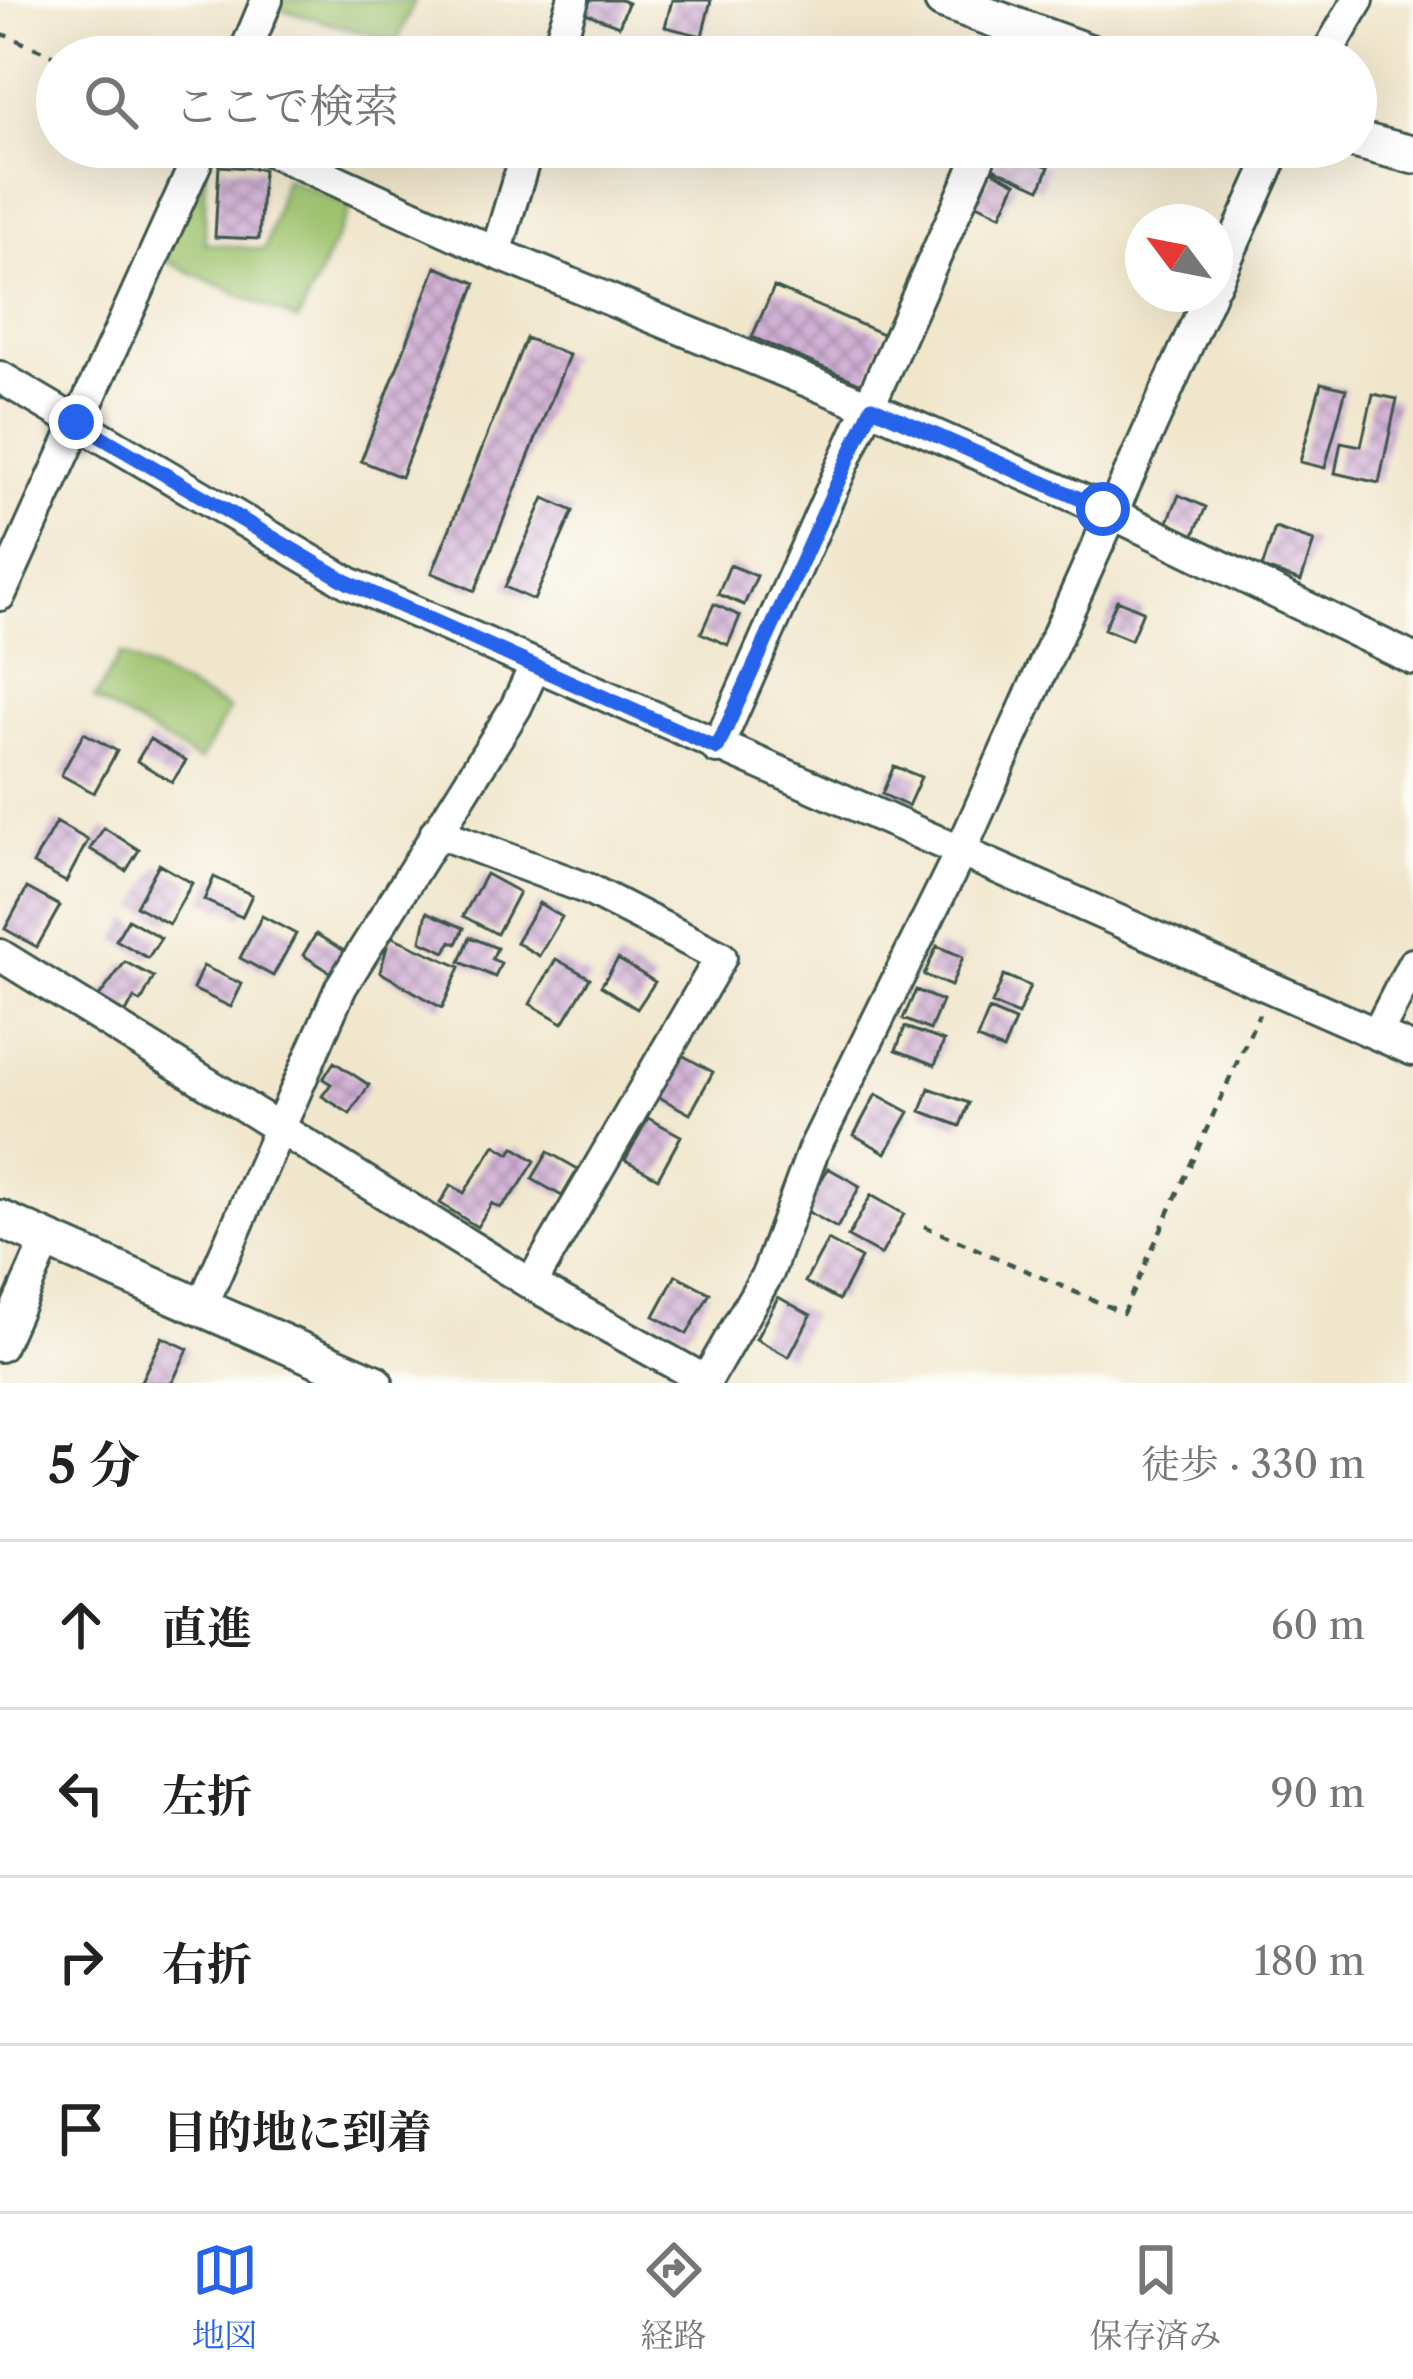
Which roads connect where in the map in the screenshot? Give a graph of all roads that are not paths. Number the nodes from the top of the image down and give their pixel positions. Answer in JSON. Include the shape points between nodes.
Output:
{"nodes":[{"id":1,"x":267,"y":0,"type":"edge"},
{"id":2,"x":573,"y":0,"type":"edge"},
{"id":3,"x":943,"y":0,"type":"edge"},
{"id":4,"x":1358,"y":0,"type":"edge"},
{"id":5,"x":252,"y":36,"type":"edge"},
{"id":6,"x":562,"y":36,"type":"edge"},
{"id":7,"x":1011,"y":36,"type":"edge"},
{"id":8,"x":1337,"y":36,"type":"edge"},
{"id":9,"x":1377,"y":146,"type":"edge"},
{"id":10,"x":1413,"y":155,"type":"edge"},
{"id":11,"x":193,"y":168,"type":"edge"},
{"id":12,"x":309,"y":168,"type":"edge"},
{"id":13,"x":522,"y":168,"type":"edge"},
{"id":14,"x":975,"y":168,"type":"edge"},
{"id":15,"x":1267,"y":168,"type":"edge"},
{"id":16,"x":1233,"y":244,"type":"edge"},
{"id":17,"x":496,"y":253,"type":"junction"},
{"id":18,"x":1202,"y":312,"type":"edge"},
{"id":19,"x":0,"y":377,"type":"edge"},
{"id":20,"x":872,"y":407,"type":"junction"},
{"id":21,"x":76,"y":422,"type":"junction"},
{"id":22,"x":1112,"y":514,"type":"junction"},
{"id":23,"x":0,"y":595,"type":"edge"},
{"id":24,"x":1413,"y":659,"type":"edge"},
{"id":25,"x":535,"y":666,"type":"junction"},
{"id":26,"x":717,"y":748,"type":"junction"},
{"id":27,"x":436,"y":832,"type":"junction"},
{"id":28,"x":959,"y":854,"type":"junction"},
{"id":29,"x":0,"y":955,"type":"edge"},
{"id":30,"x":1413,"y":964,"type":"edge"},
{"id":31,"x":1377,"y":1034,"type":"junction"},
{"id":32,"x":1413,"y":1050,"type":"edge"},
{"id":33,"x":280,"y":1126,"type":"junction"},
{"id":34,"x":0,"y":1219,"type":"edge"},
{"id":35,"x":47,"y":1240,"type":"junction"},
{"id":36,"x":531,"y":1284,"type":"junction"},
{"id":37,"x":202,"y":1306,"type":"junction"},
{"id":38,"x":0,"y":1346,"type":"edge"},
{"id":39,"x":706,"y":1382,"type":"edge"},
{"id":40,"x":374,"y":1383,"type":"edge"}],
"edges":[{"from":1,"to":5,"type":"street"},
{"from":2,"to":6,"type":"street"},
{"from":3,"to":7,"type":"street"},
{"from":4,"to":8,"type":"street"},
{"from":9,"to":10,"type":"street"},
{"from":11,"to":21,"type":"street"},
{"from":12,"to":17,"type":"street"},
{"from":13,"to":17,"type":"street"},
{"from":14,"to":20,"type":"street"},
{"from":15,"to":16,"type":"street"},
{"from":17,"to":20,"type":"street"},
{"from":18,"to":22,"type":"street"},
{"from":19,"to":21,"type":"street"},
{"from":20,"to":22,"type":"street"},
{"from":20,"to":26,"type":"street"},
{"from":21,"to":23,"type":"street"},
{"from":21,"to":25,"type":"street","via":[[349,583]]},
{"from":22,"to":24,"type":"street"},
{"from":22,"to":28,"type":"street"},
{"from":25,"to":26,"type":"street"},
{"from":25,"to":27,"type":"street"},
{"from":26,"to":28,"type":"street"},
{"from":27,"to":33,"type":"street","via":[[341,987]]},
{"from":27,"to":36,"type":"street","via":[[588,889],[721,957]]},
{"from":28,"to":31,"type":"street"},
{"from":28,"to":39,"type":"street","via":[[813,1151],[768,1273]]},
{"from":29,"to":33,"type":"street"},
{"from":30,"to":31,"type":"street"},
{"from":31,"to":32,"type":"street"},
{"from":33,"to":36,"type":"street"},
{"from":33,"to":37,"type":"street"},
{"from":34,"to":35,"type":"street"},
{"from":35,"to":37,"type":"street"},
{"from":35,"to":38,"type":"street"},
{"from":36,"to":39,"type":"street"},
{"from":37,"to":40,"type":"street"}]}
